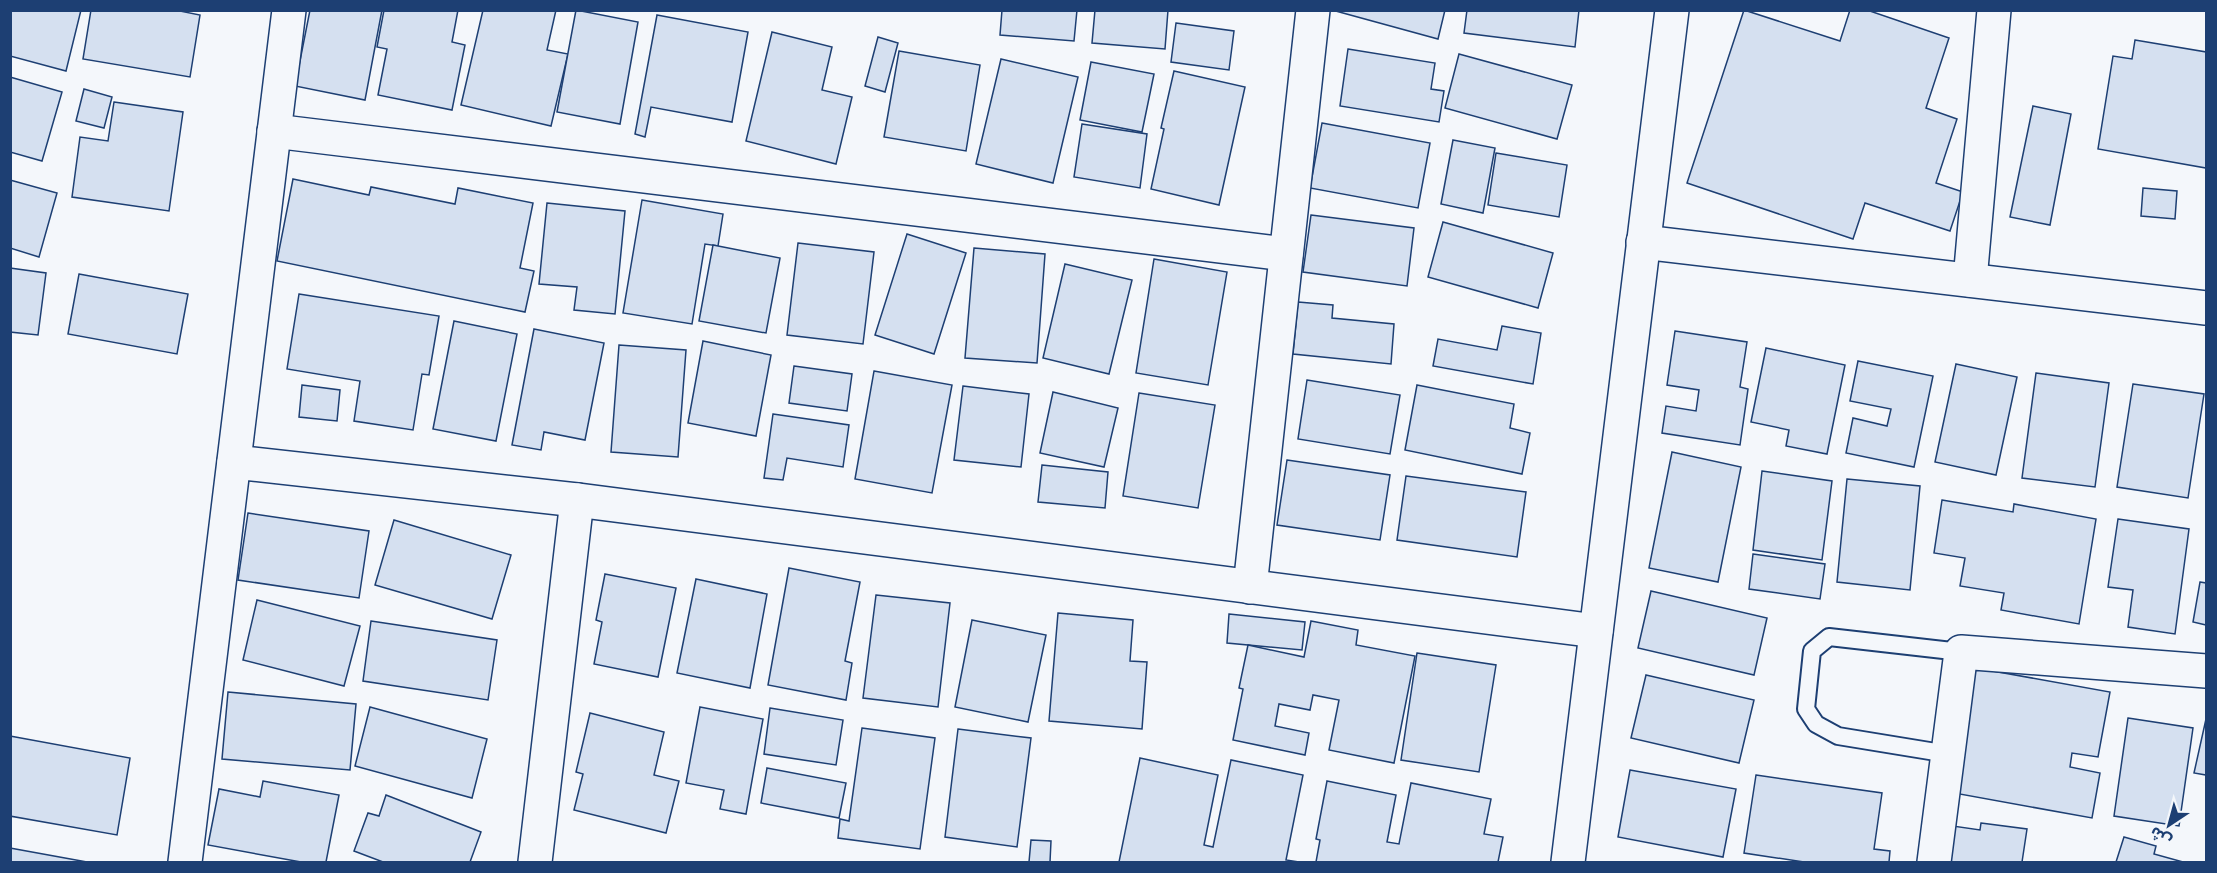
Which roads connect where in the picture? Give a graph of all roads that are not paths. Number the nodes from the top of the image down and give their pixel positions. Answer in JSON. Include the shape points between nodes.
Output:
{"nodes":[{"id":1,"x":289,"y":10,"type":"edge"},
{"id":2,"x":1313,"y":10,"type":"edge"},
{"id":3,"x":1672,"y":10,"type":"edge"},
{"id":4,"x":1994,"y":10,"type":"edge"},
{"id":5,"x":274,"y":131,"type":"junction"},
{"id":6,"x":1643,"y":242,"type":"junction"},
{"id":7,"x":1286,"y":254,"type":"junction"},
{"id":8,"x":1970,"y":280,"type":"junction"},
{"id":9,"x":2206,"y":308,"type":"edge"},
{"id":10,"x":234,"y":462,"type":"junction"},
{"id":11,"x":577,"y":500,"type":"junction"},
{"id":12,"x":1250,"y":587,"type":"junction"},
{"id":13,"x":1596,"y":631,"type":"junction"},
{"id":14,"x":1961,"y":652,"type":"junction"},
{"id":15,"x":2206,"y":671,"type":"edge"},
{"id":16,"x":1948,"y":754,"type":"junction"},
{"id":17,"x":185,"y":862,"type":"edge"},
{"id":18,"x":535,"y":862,"type":"edge"},
{"id":19,"x":1568,"y":862,"type":"edge"},
{"id":20,"x":1934,"y":862,"type":"edge"}],
"edges":[{"from":1,"to":5,"type":"street"},
{"from":2,"to":7,"type":"street"},
{"from":3,"to":6,"type":"street"},
{"from":4,"to":8,"type":"street"},
{"from":5,"to":7,"type":"street"},
{"from":5,"to":10,"type":"street"},
{"from":6,"to":8,"type":"street"},
{"from":6,"to":13,"type":"street"},
{"from":7,"to":12,"type":"street"},
{"from":8,"to":9,"type":"street"},
{"from":10,"to":11,"type":"street"},
{"from":10,"to":17,"type":"street"},
{"from":11,"to":12,"type":"street"},
{"from":11,"to":18,"type":"street"},
{"from":12,"to":13,"type":"street"},
{"from":13,"to":19,"type":"street"},
{"from":14,"to":15,"type":"street"},
{"from":14,"to":16,"type":"street"},
{"from":14,"to":16,"type":"lane","via":[[1829,637],[1812,651],[1806,709],[1816,724],[1838,736]]},
{"from":16,"to":20,"type":"street"}]}
